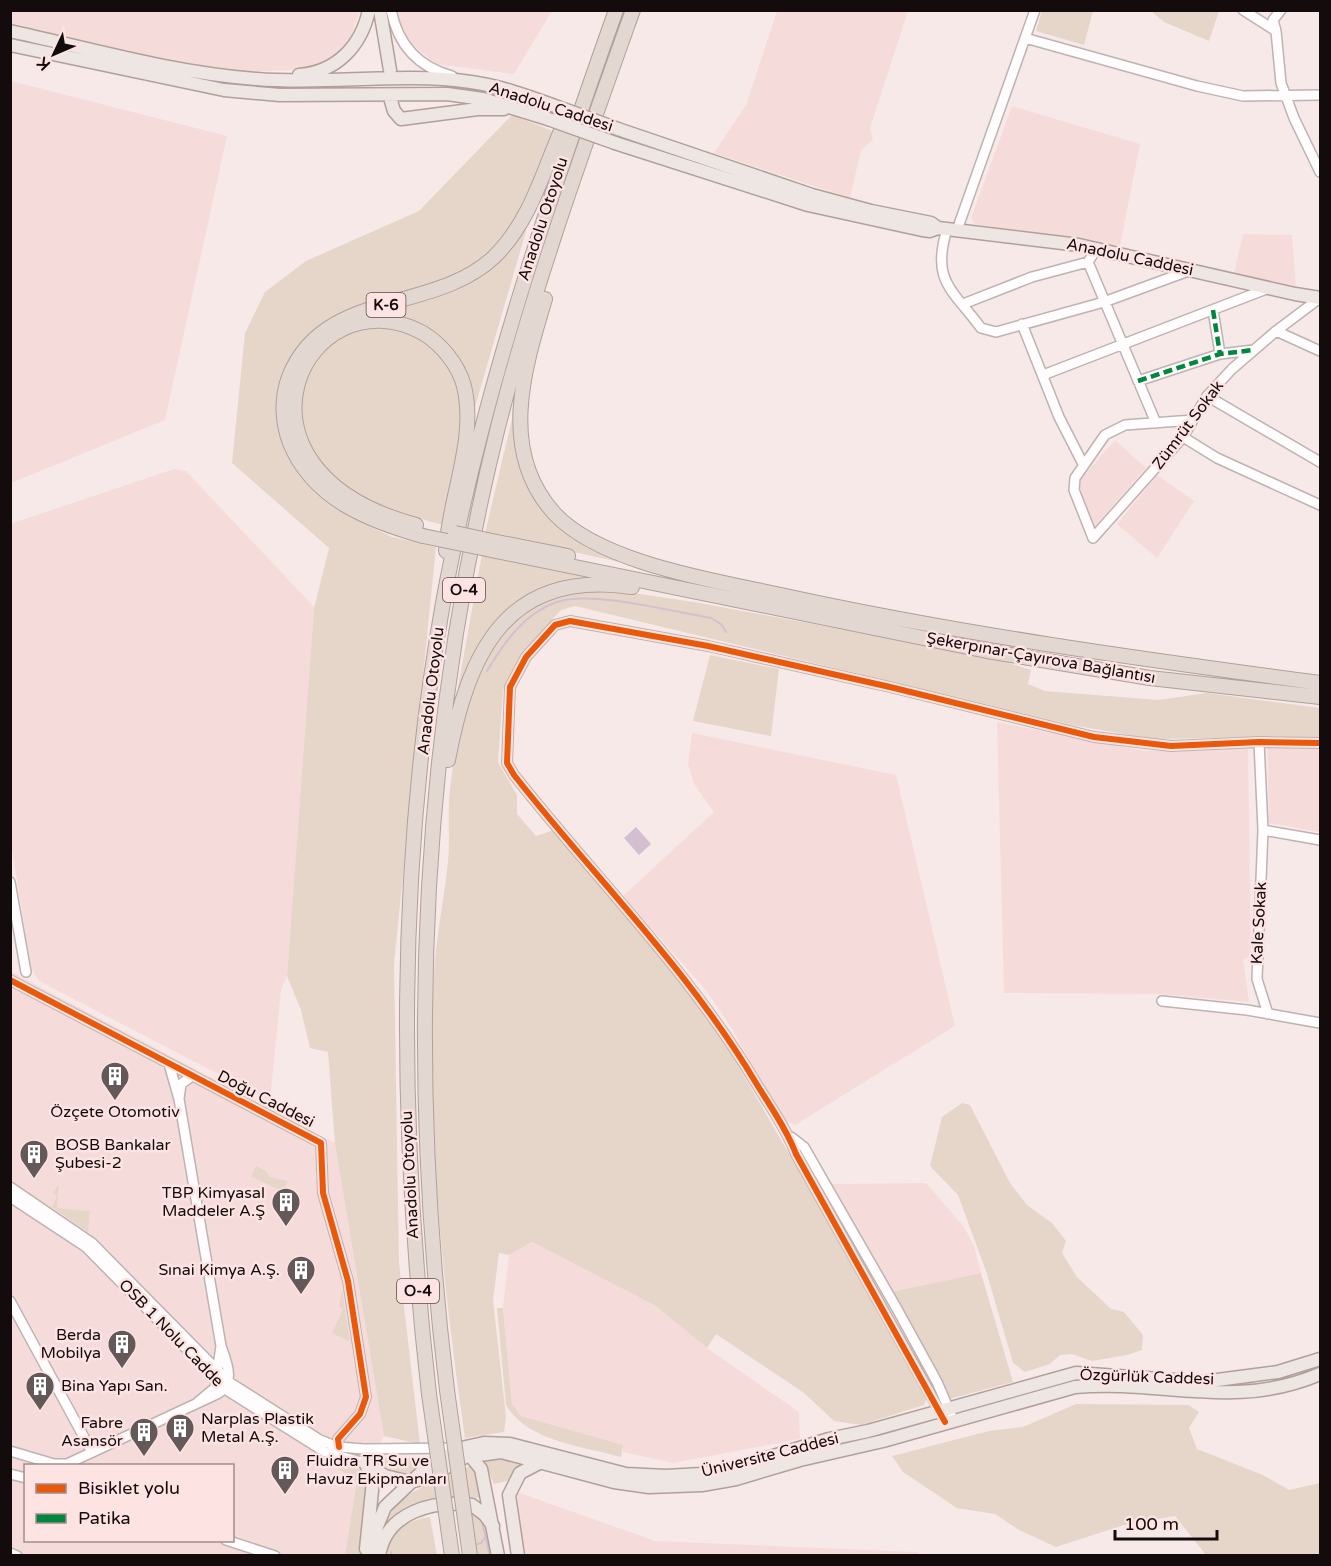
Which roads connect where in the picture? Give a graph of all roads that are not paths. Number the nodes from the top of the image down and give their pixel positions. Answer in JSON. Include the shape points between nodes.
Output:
{"nodes":[{"id":1,"x":369,"y":10,"type":"edge"},
{"id":2,"x":380,"y":10,"type":"edge"},
{"id":3,"x":391,"y":10,"type":"edge"},
{"id":4,"x":616,"y":10,"type":"edge"},
{"id":5,"x":633,"y":10,"type":"edge"},
{"id":6,"x":1035,"y":10,"type":"edge"},
{"id":7,"x":1243,"y":10,"type":"edge"},
{"id":8,"x":1281,"y":10,"type":"edge"},
{"id":9,"x":10,"y":31,"type":"edge"},
{"id":10,"x":1276,"y":31,"type":"junction"},
{"id":11,"x":1024,"y":38,"type":"junction"},
{"id":12,"x":605,"y":41,"type":"junction"},
{"id":13,"x":10,"y":45,"type":"edge"},
{"id":14,"x":390,"y":70,"type":"dead end"},
{"id":15,"x":254,"y":79,"type":"junction"},
{"id":16,"x":472,"y":82,"type":"junction"},
{"id":17,"x":1320,"y":95,"type":"edge"},
{"id":18,"x":1286,"y":96,"type":"junction"},
{"id":19,"x":391,"y":101,"type":"dead end"},
{"id":20,"x":519,"y":109,"type":"junction"},
{"id":21,"x":1320,"y":172,"type":"edge"},
{"id":22,"x":947,"y":229,"type":"junction"},
{"id":23,"x":1097,"y":248,"type":"junction"},
{"id":24,"x":549,"y":252,"type":"junction"},
{"id":25,"x":1088,"y":262,"type":"junction"},
{"id":26,"x":1191,"y":270,"type":"junction"},
{"id":27,"x":1269,"y":288,"type":"junction"},
{"id":28,"x":1320,"y":298,"type":"edge"},
{"id":29,"x":1104,"y":302,"type":"junction"},
{"id":30,"x":963,"y":304,"type":"junction"},
{"id":31,"x":1213,"y":310,"type":"junction"},
{"id":32,"x":1022,"y":324,"type":"junction"},
{"id":33,"x":1276,"y":331,"type":"junction"},
{"id":34,"x":1122,"y":344,"type":"junction"},
{"id":35,"x":1253,"y":350,"type":"junction"},
{"id":36,"x":1320,"y":351,"type":"edge"},
{"id":37,"x":1220,"y":354,"type":"junction"},
{"id":38,"x":1042,"y":375,"type":"junction"},
{"id":39,"x":1138,"y":381,"type":"junction"},
{"id":40,"x":1207,"y":396,"type":"junction"},
{"id":41,"x":1193,"y":420,"type":"junction"},
{"id":42,"x":1156,"y":423,"type":"junction"},
{"id":43,"x":1183,"y":436,"type":"junction"},
{"id":44,"x":1320,"y":462,"type":"edge"},
{"id":45,"x":1083,"y":464,"type":"junction"},
{"id":46,"x":1320,"y":504,"type":"edge"},
{"id":47,"x":425,"y":532,"type":"junction"},
{"id":48,"x":496,"y":547,"type":"junction"},
{"id":49,"x":443,"y":602,"type":"junction"},
{"id":50,"x":764,"y":607,"type":"junction"},
{"id":51,"x":842,"y":608,"type":"junction"},
{"id":52,"x":1320,"y":683,"type":"edge"},
{"id":53,"x":1320,"y":697,"type":"edge"},
{"id":54,"x":1259,"y":742,"type":"junction"},
{"id":55,"x":1320,"y":743,"type":"edge"},
{"id":56,"x":432,"y":830,"type":"junction"},
{"id":57,"x":1263,"y":830,"type":"junction"},
{"id":58,"x":1320,"y":840,"type":"edge"},
{"id":59,"x":10,"y":882,"type":"edge"},
{"id":60,"x":26,"y":972,"type":"dead end"},
{"id":61,"x":10,"y":980,"type":"edge"},
{"id":62,"x":1162,"y":1001,"type":"dead end"},
{"id":63,"x":1268,"y":1014,"type":"junction"},
{"id":64,"x":1320,"y":1023,"type":"edge"},
{"id":65,"x":169,"y":1064,"type":"junction"},
{"id":66,"x":192,"y":1076,"type":"junction"},
{"id":67,"x":179,"y":1100,"type":"junction"},
{"id":68,"x":10,"y":1187,"type":"edge"},
{"id":69,"x":10,"y":1197,"type":"edge"},
{"id":70,"x":10,"y":1301,"type":"edge"},
{"id":71,"x":221,"y":1346,"type":"junction"},
{"id":72,"x":1320,"y":1359,"type":"edge"},
{"id":73,"x":1320,"y":1374,"type":"edge"},
{"id":74,"x":218,"y":1378,"type":"junction"},
{"id":75,"x":227,"y":1385,"type":"junction"},
{"id":76,"x":198,"y":1402,"type":"junction"},
{"id":77,"x":947,"y":1415,"type":"junction"},
{"id":78,"x":345,"y":1429,"type":"junction"},
{"id":79,"x":322,"y":1446,"type":"junction"},
{"id":80,"x":339,"y":1447,"type":"junction"},
{"id":81,"x":10,"y":1451,"type":"edge"},
{"id":82,"x":92,"y":1452,"type":"junction"},
{"id":83,"x":466,"y":1452,"type":"junction"},
{"id":84,"x":543,"y":1461,"type":"junction"},
{"id":85,"x":365,"y":1463,"type":"junction"},
{"id":86,"x":51,"y":1464,"type":"edge"},
{"id":87,"x":67,"y":1464,"type":"edge"},
{"id":88,"x":410,"y":1482,"type":"junction"},
{"id":89,"x":493,"y":1527,"type":"junction"},
{"id":90,"x":232,"y":1542,"type":"edge"},
{"id":91,"x":10,"y":1553,"type":"edge"},
{"id":92,"x":17,"y":1556,"type":"edge"},
{"id":93,"x":275,"y":1556,"type":"edge"},
{"id":94,"x":367,"y":1556,"type":"edge"},
{"id":95,"x":373,"y":1556,"type":"edge"},
{"id":96,"x":379,"y":1556,"type":"edge"},
{"id":97,"x":452,"y":1556,"type":"edge"},
{"id":98,"x":470,"y":1556,"type":"edge"},
{"id":99,"x":498,"y":1556,"type":"edge"},
{"id":100,"x":518,"y":1556,"type":"edge"}],
"edges":[{"from":1,"to":15,"type":"main road","via":[[359,38],[329,68],[308,75]]},
{"from":2,"to":14,"type":"main road"},
{"from":3,"to":16,"type":"street","via":[[394,26],[418,61],[440,73]]},
{"from":4,"to":12,"type":"highway","name":"Anadolu Otoyolu","number":"O-4"},
{"from":5,"to":24,"type":"highway","name":"Anadolu Otoyolu","number":"O-4"},
{"from":6,"to":11,"type":"street"},
{"from":7,"to":10,"type":"street"},
{"from":8,"to":10,"type":"street","via":[[1274,20]]},
{"from":9,"to":15,"type":"main road","name":"Anadolu Caddesi"},
{"from":10,"to":18,"type":"street"},
{"from":11,"to":18,"type":"street","via":[[1197,87],[1243,96]]},
{"from":11,"to":22,"type":"street"},
{"from":12,"to":47,"type":"highway","number":"K-6","via":[[567,117],[535,195],[512,235],[493,258],[455,284],[343,319],[305,348],[291,374],[284,397],[285,424],[293,450],[308,473],[333,498],[359,514]]},
{"from":12,"to":49,"type":"highway","name":"Anadolu Otoyolu","number":"O-4","via":[[502,351]]},
{"from":13,"to":20,"type":"main road","name":"Anadolu Caddesi","via":[[224,90],[280,95],[438,93]]},
{"from":15,"to":16,"type":"main road","name":"Anadolu Caddesi","via":[[312,82],[405,78]]},
{"from":16,"to":22,"type":"main road","name":"Anadolu Caddesi","bridge":true,"via":[[515,92],[812,195]]},
{"from":17,"to":18,"type":"street"},
{"from":18,"to":21,"type":"street"},
{"from":19,"to":20,"type":"main road","via":[[393,111],[401,119],[478,109]]},
{"from":20,"to":22,"type":"main road","name":"Anadolu Caddesi","bridge":true,"via":[[808,205],[922,230]]},
{"from":22,"to":23,"type":"main road","name":"Anadolu Caddesi"},
{"from":22,"to":30,"type":"street","via":[[940,251],[941,270]]},
{"from":23,"to":25,"type":"street"},
{"from":23,"to":26,"type":"main road","name":"Anadolu Caddesi"},
{"from":24,"to":51,"type":"highway","via":[[547,291],[523,384],[519,425],[533,483],[553,512],[581,536],[631,558]]},
{"from":24,"to":56,"type":"highway","name":"Anadolu Otoyolu","number":"O-4","via":[[496,434],[477,525],[445,706]]},
{"from":25,"to":29,"type":"street"},
{"from":25,"to":30,"type":"street","via":[[1032,277]]},
{"from":26,"to":27,"type":"main road","name":"Anadolu Caddesi"},
{"from":26,"to":29,"type":"street"},
{"from":27,"to":28,"type":"main road","name":"Anadolu Caddesi"},
{"from":27,"to":31,"type":"street"},
{"from":28,"to":33,"type":"street","name":"Zümrüt Sokak"},
{"from":29,"to":32,"type":"street"},
{"from":29,"to":34,"type":"street"},
{"from":30,"to":32,"type":"street","via":[[981,328],[988,331]]},
{"from":31,"to":34,"type":"street"},
{"from":31,"to":37,"type":"street"},
{"from":32,"to":38,"type":"street"},
{"from":33,"to":35,"type":"street","name":"Zümrüt Sokak"},
{"from":33,"to":36,"type":"street"},
{"from":34,"to":38,"type":"street"},
{"from":34,"to":39,"type":"street"},
{"from":35,"to":37,"type":"street"},
{"from":35,"to":40,"type":"street","name":"Zümrüt Sokak"},
{"from":37,"to":39,"type":"street"},
{"from":38,"to":45,"type":"street"},
{"from":39,"to":42,"type":"street"},
{"from":40,"to":41,"type":"street","name":"Zümrüt Sokak"},
{"from":40,"to":44,"type":"street"},
{"from":41,"to":42,"type":"street"},
{"from":41,"to":43,"type":"street","name":"Zümrüt Sokak"},
{"from":42,"to":45,"type":"street","via":[[1117,427],[1105,435]]},
{"from":43,"to":45,"type":"street","name":"Zümrüt Sokak","via":[[1093,538],[1074,490]]},
{"from":43,"to":46,"type":"street","via":[[1226,463]]},
{"from":47,"to":48,"type":"highway","number":"K-6","bridge":true},
{"from":47,"to":49,"type":"highway","number":"K-6","via":[[338,490],[315,468],[299,439],[293,408],[301,372],[319,347],[350,327],[386,322],[414,329],[449,357],[463,383],[467,421],[447,537]]},
{"from":48,"to":50,"type":"highway","number":"K-6"},
{"from":48,"to":51,"type":"highway","number":"K-6"},
{"from":49,"to":97,"type":"highway","name":"Anadolu Otoyolu","number":"O-4","bridge":true,"via":[[417,803],[407,954],[410,1187],[429,1395]]},
{"from":50,"to":53,"type":"highway","name":"Şekerpınar-Çayırova Bağlantısı","via":[[1150,678]]},
{"from":50,"to":56,"type":"highway","via":[[596,583],[563,588],[528,603],[488,640],[471,671]]},
{"from":51,"to":52,"type":"highway","name":"Şekerpınar-Çayırova Bağlantısı","via":[[1065,647]]},
{"from":54,"to":55,"type":"street"},
{"from":54,"to":57,"type":"street","name":"Kale Sokak"},
{"from":54,"to":77,"type":"street","via":[[1171,746],[1094,737],[708,646],[570,621],[555,625],[526,657],[510,687],[507,762],[540,808],[712,1012],[789,1135],[796,1154]]},
{"from":56,"to":98,"type":"highway","name":"Anadolu Otoyolu","number":"O-4","bridge":true,"via":[[425,935],[424,1093],[431,1242]]},
{"from":57,"to":58,"type":"street"},
{"from":57,"to":63,"type":"street","name":"Kale Sokak","via":[[1257,979]]},
{"from":59,"to":60,"type":"street"},
{"from":61,"to":65,"type":"street","name":"Doğu Caddesi"},
{"from":62,"to":63,"type":"street"},
{"from":63,"to":64,"type":"street"},
{"from":65,"to":66,"type":"street","name":"Doğu Caddesi"},
{"from":65,"to":67,"type":"street"},
{"from":66,"to":67,"type":"street","via":[[181,1084]]},
{"from":66,"to":78,"type":"street","name":"Doğu Caddesi","via":[[322,1145],[323,1194],[348,1281],[366,1391],[363,1410]]},
{"from":67,"to":71,"type":"street"},
{"from":68,"to":74,"type":"street","name":"OSB 1 Nolu Cadde","via":[[92,1243]]},
{"from":69,"to":74,"type":"street","name":"OSB 1 Nolu Cadde","via":[[86,1247]]},
{"from":70,"to":82,"type":"street"},
{"from":71,"to":74,"type":"street"},
{"from":71,"to":75,"type":"street","via":[[229,1370]]},
{"from":72,"to":77,"type":"main road","name":"Özgürlük Caddesi","via":[[1278,1372],[1202,1382],[1076,1373]]},
{"from":73,"to":77,"type":"main road","name":"Özgürlük Caddesi","via":[[1281,1388],[1240,1393],[1075,1387]]},
{"from":74,"to":75,"type":"street","name":"OSB 1 Nolu Cadde"},
{"from":74,"to":76,"type":"street","via":[[213,1390]]},
{"from":75,"to":76,"type":"street"},
{"from":75,"to":79,"type":"street","name":"OSB 1 Nolu Cadde"},
{"from":76,"to":82,"type":"street"},
{"from":77,"to":83,"type":"main road","name":"Üniversite Caddesi","via":[[819,1442],[734,1468],[700,1474],[626,1474],[510,1444],[484,1443]]},
{"from":77,"to":84,"type":"main road","name":"Üniversite Caddesi","via":[[883,1441],[736,1479],[693,1486],[649,1487],[614,1482]]},
{"from":78,"to":79,"type":"street","name":"Doğu Caddesi"},
{"from":78,"to":80,"type":"street","name":"Doğu Caddesi","via":[[338,1439]]},
{"from":79,"to":80,"type":"street","name":"OSB 1 Nolu Cadde"},
{"from":79,"to":85,"type":"street","name":"OSB 1 Nolu Cadde","via":[[337,1457]]},
{"from":80,"to":83,"type":"street","name":"OSB 1 Nolu Cadde"},
{"from":81,"to":86,"type":"street"},
{"from":82,"to":87,"type":"street"},
{"from":83,"to":84,"type":"main road","name":"OSB 1 Nolu Cadde","via":[[501,1452]]},
{"from":83,"to":88,"type":"main road","name":"Üniversite Caddesi","via":[[438,1460]]},
{"from":83,"to":89,"type":"main road","via":[[481,1469]]},
{"from":84,"to":100,"type":"main road","via":[[520,1473],[509,1495]]},
{"from":85,"to":88,"type":"main road","name":"OSB 1 Nolu Cadde","via":[[385,1476]]},
{"from":85,"to":94,"type":"main road","via":[[374,1481]]},
{"from":88,"to":95,"type":"main road","name":"Üniversite Caddesi","via":[[385,1507],[376,1529]]},
{"from":89,"to":96,"type":"main road","via":[[472,1505],[417,1509],[389,1531]]},
{"from":89,"to":99,"type":"main road"},
{"from":90,"to":93,"type":"street"},
{"from":91,"to":92,"type":"street"}]}
